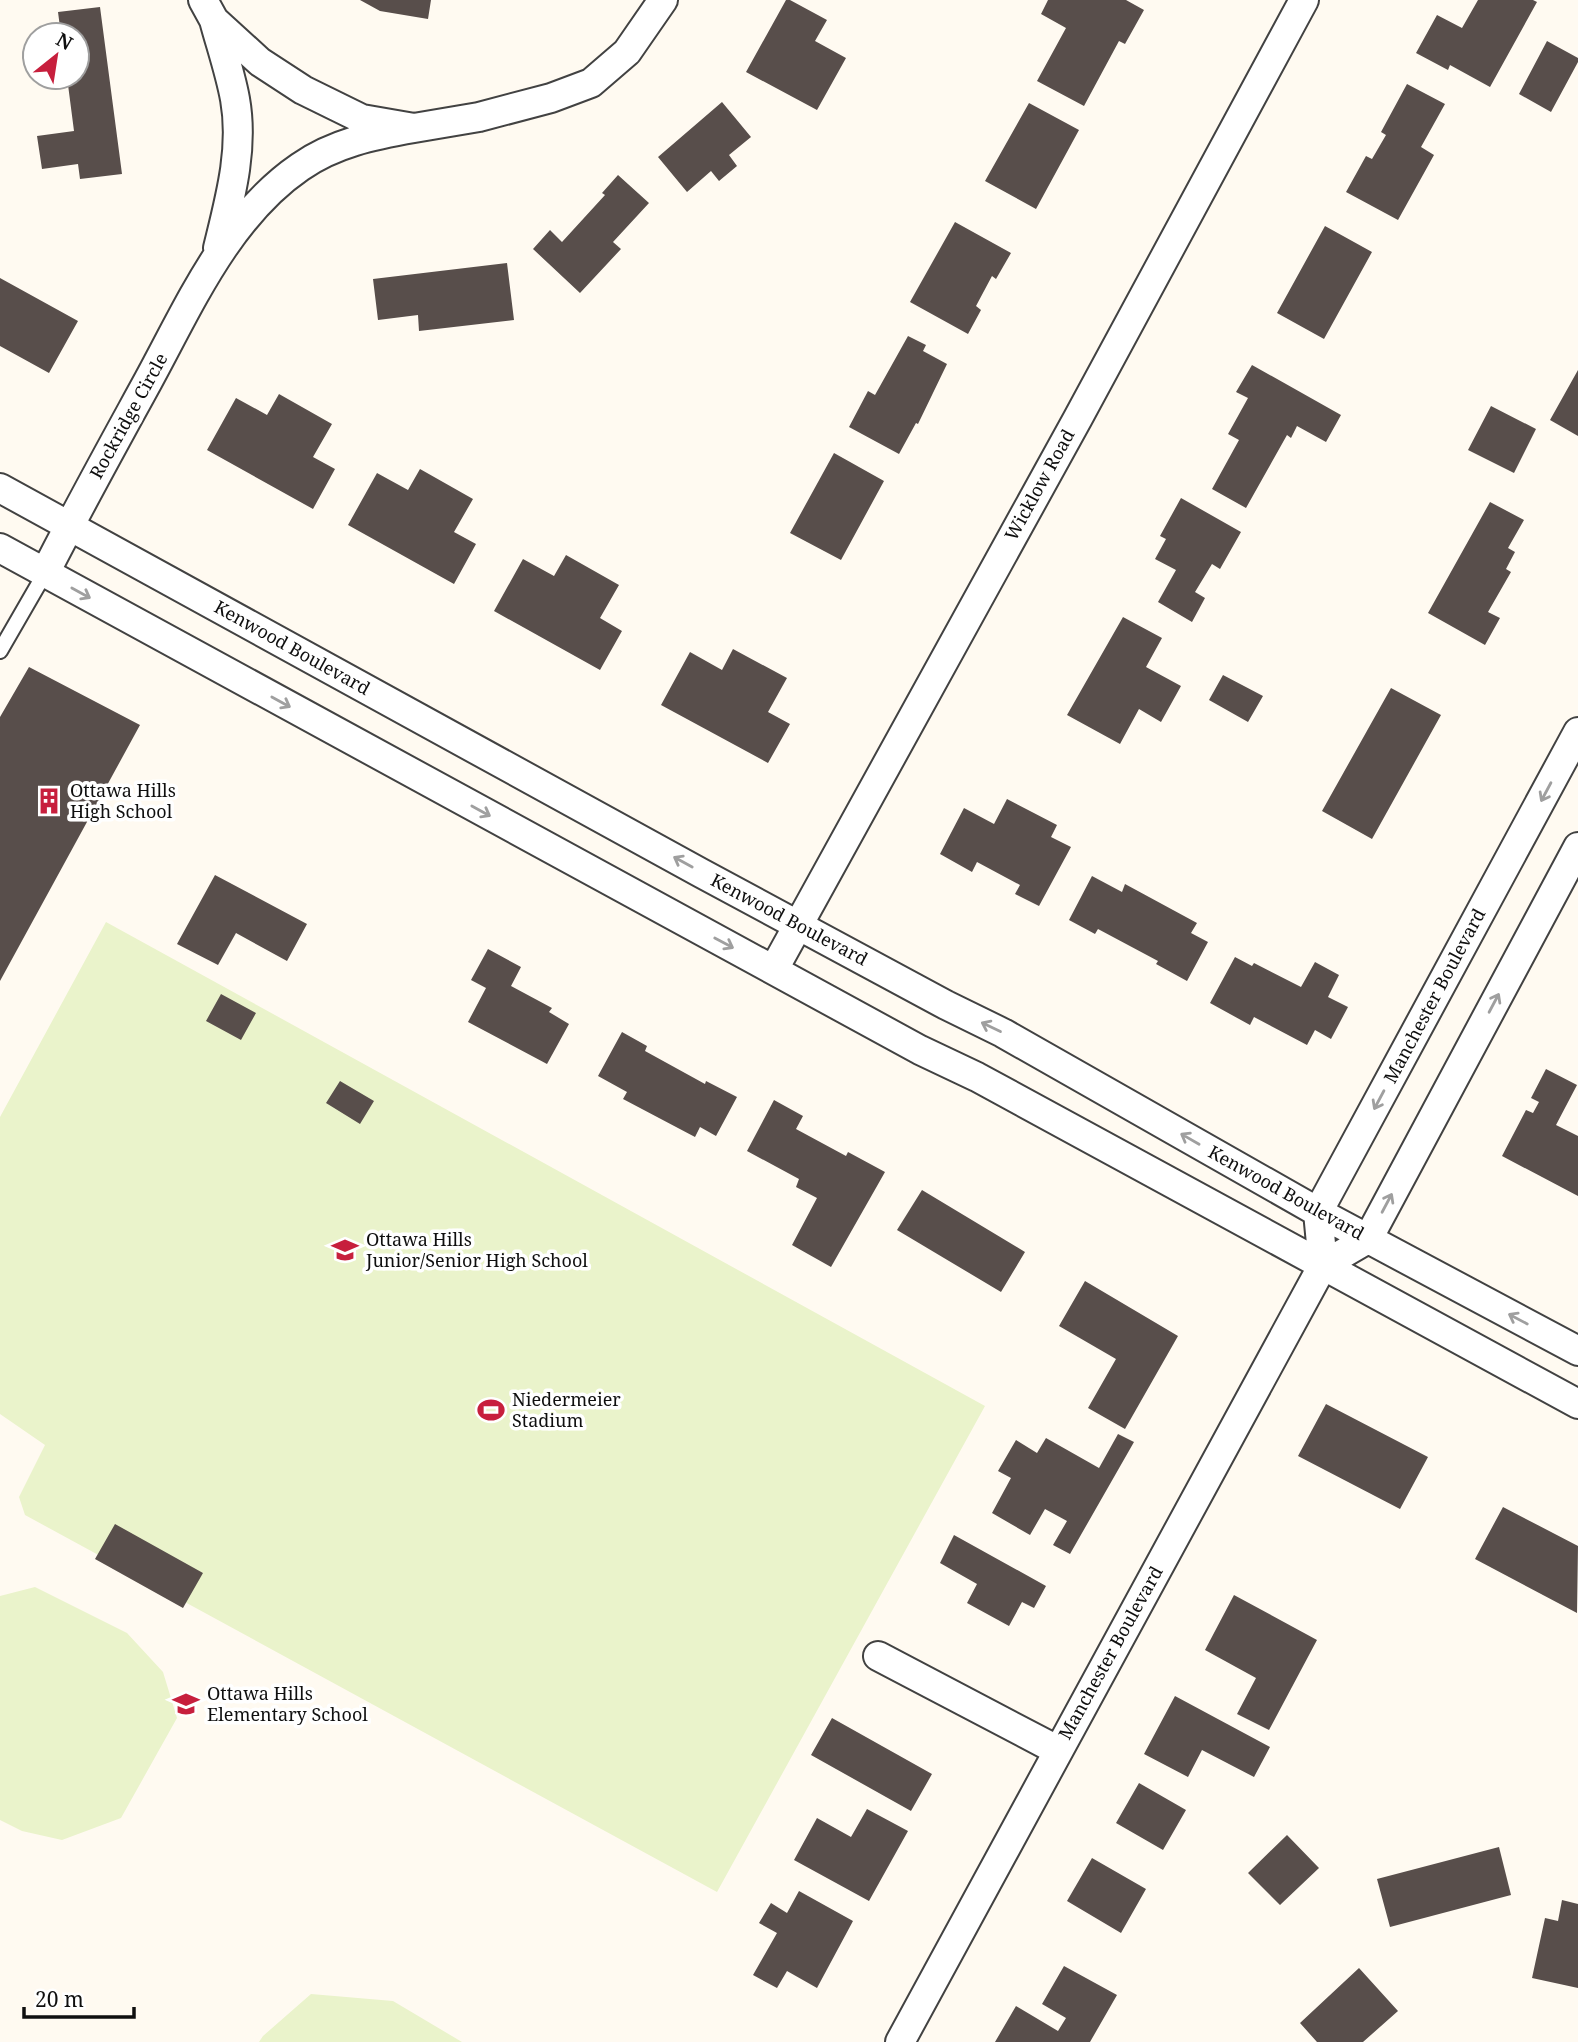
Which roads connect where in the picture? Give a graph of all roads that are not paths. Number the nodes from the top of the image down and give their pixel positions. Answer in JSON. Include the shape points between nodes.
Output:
{"nodes":[{"id":1,"x":663,"y":0,"type":"edge"},
{"id":2,"x":1304,"y":0,"type":"edge"},
{"id":3,"x":209,"y":10,"type":"edge"},
{"id":4,"x":414,"y":128,"type":"junction"},
{"id":5,"x":215,"y":260,"type":"junction"},
{"id":6,"x":0,"y":488,"type":"edge"},
{"id":7,"x":69,"y":526,"type":"junction"},
{"id":8,"x":0,"y":548,"type":"edge"},
{"id":9,"x":45,"y":573,"type":"junction"},
{"id":10,"x":0,"y":651,"type":"edge"},
{"id":11,"x":1578,"y":732,"type":"edge"},
{"id":12,"x":1578,"y":847,"type":"edge"},
{"id":13,"x":797,"y":924,"type":"junction"},
{"id":14,"x":774,"y":969,"type":"junction"},
{"id":15,"x":1318,"y":1212,"type":"junction"},
{"id":16,"x":1368,"y":1239,"type":"junction"},
{"id":17,"x":1323,"y":1265,"type":"junction"},
{"id":18,"x":1578,"y":1352,"type":"edge"},
{"id":19,"x":1578,"y":1404,"type":"edge"},
{"id":20,"x":878,"y":1656,"type":"dead end"},
{"id":21,"x":1058,"y":1750,"type":"junction"},
{"id":22,"x":900,"y":2042,"type":"edge"}],
"edges":[{"from":1,"to":4,"type":"street","name":"Rockridge Circle","via":[[626,52],[591,83],[551,99]]},
{"from":2,"to":13,"type":"street","name":"Wicklow Road"},
{"from":3,"to":4,"type":"street","via":[[260,62],[303,90],[362,119]]},
{"from":3,"to":5,"type":"street","name":"Rockridge Circle","via":[[235,99],[238,144],[233,189]]},
{"from":4,"to":5,"type":"street","name":"Rockridge Circle","via":[[341,145],[300,166],[259,201]]},
{"from":5,"to":7,"type":"street","name":"Rockridge Circle"},
{"from":6,"to":7,"type":"street","name":"Kenwood Boulevard"},
{"from":7,"to":9,"type":"street","name":"Rockridge Circle"},
{"from":13,"to":7,"type":"street","name":"Kenwood Boulevard","one_way":true},
{"from":8,"to":9,"type":"street"},
{"from":9,"to":10,"type":"lane"},
{"from":9,"to":14,"type":"street","one_way":true},
{"from":11,"to":15,"type":"street","name":"Manchester Boulevard","one_way":true},
{"from":16,"to":12,"type":"street","one_way":true},
{"from":13,"to":14,"type":"street","name":"Wicklow Road"},
{"from":15,"to":13,"type":"street","name":"Kenwood Boulevard","one_way":true,"via":[[1003,1033]]},
{"from":14,"to":17,"type":"street"},
{"from":15,"to":16,"type":"street","name":"Kenwood Boulevard"},
{"from":15,"to":17,"type":"street"},
{"from":16,"to":17,"type":"street"},
{"from":18,"to":16,"type":"street","name":"Kenwood Boulevard","one_way":true},
{"from":17,"to":19,"type":"street"},
{"from":17,"to":21,"type":"street","name":"Manchester Boulevard"},
{"from":20,"to":21,"type":"street"},
{"from":21,"to":22,"type":"street","name":"Manchester Boulevard"}]}
